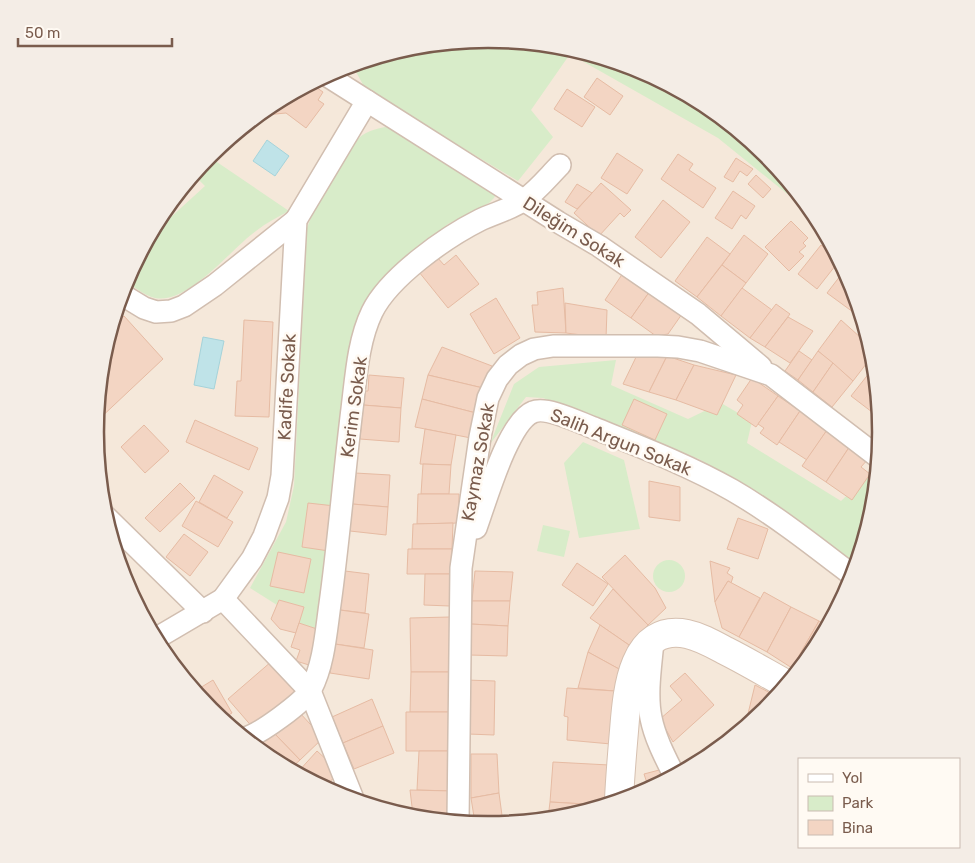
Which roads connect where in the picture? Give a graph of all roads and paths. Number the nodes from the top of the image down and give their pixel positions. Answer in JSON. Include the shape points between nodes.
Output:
{"nodes":[{"id":1,"x":334,"y":80,"type":"edge"},
{"id":2,"x":368,"y":102,"type":"junction"},
{"id":3,"x":560,"y":165,"type":"dead end"},
{"id":4,"x":524,"y":200,"type":"junction"},
{"id":5,"x":296,"y":220,"type":"junction"},
{"id":6,"x":128,"y":298,"type":"edge"},
{"id":7,"x":771,"y":375,"type":"junction"},
{"id":8,"x":871,"y":452,"type":"edge"},
{"id":9,"x":116,"y":527,"type":"edge"},
{"id":10,"x":461,"y":568,"type":"junction"},
{"id":11,"x":845,"y":570,"type":"edge"},
{"id":12,"x":223,"y":599,"type":"junction"},
{"id":13,"x":204,"y":612,"type":"junction"},
{"id":14,"x":162,"y":635,"type":"edge"},
{"id":15,"x":653,"y":641,"type":"junction"},
{"id":16,"x":780,"y":681,"type":"edge"},
{"id":17,"x":310,"y":691,"type":"junction"},
{"id":18,"x":254,"y":736,"type":"edge"},
{"id":19,"x":671,"y":769,"type":"edge"},
{"id":20,"x":349,"y":789,"type":"edge"},
{"id":21,"x":619,"y":792,"type":"edge"},
{"id":22,"x":458,"y":815,"type":"edge"}],
"edges":[{"from":1,"to":2,"type":"street","name":"Dileğim Sokak"},
{"from":2,"to":4,"type":"street","name":"Dileğim Sokak"},
{"from":2,"to":5,"type":"street","name":"Kadife Sokak"},
{"from":3,"to":4,"type":"street","name":"Kerim Sokak"},
{"from":4,"to":7,"type":"street","name":"Dileğim Sokak","via":[[599,246],[698,314]]},
{"from":4,"to":17,"type":"street","name":"Kerim Sokak","via":[[466,227],[438,245],[398,280],[372,312],[357,372],[328,621],[322,656]]},
{"from":5,"to":6,"type":"street","via":[[184,306],[156,312]]},
{"from":5,"to":12,"type":"street","name":"Kadife Sokak","via":[[282,476],[278,498],[264,536]]},
{"from":7,"to":8,"type":"street","name":"Kaymaz Sokak"},
{"from":7,"to":10,"type":"street","name":"Kaymaz Sokak","via":[[678,346],[553,346],[521,355],[497,378],[488,398]]},
{"from":9,"to":13,"type":"street"},
{"from":10,"to":11,"type":"street","name":"Salih Argun Sokak","via":[[513,432],[528,415],[544,410],[684,465],[732,490],[783,522]]},
{"from":10,"to":22,"type":"street","name":"Kaymaz Sokak"},
{"from":12,"to":13,"type":"street","name":"Kadife Sokak"},
{"from":12,"to":17,"type":"street"},
{"from":13,"to":14,"type":"street","name":"Kadife Sokak"},
{"from":15,"to":16,"type":"main road","via":[[667,634],[689,634]]},
{"from":15,"to":19,"type":"street","via":[[650,716]]},
{"from":15,"to":21,"type":"main road","via":[[642,650],[629,682]]},
{"from":17,"to":18,"type":"street"},
{"from":17,"to":20,"type":"street"}]}
